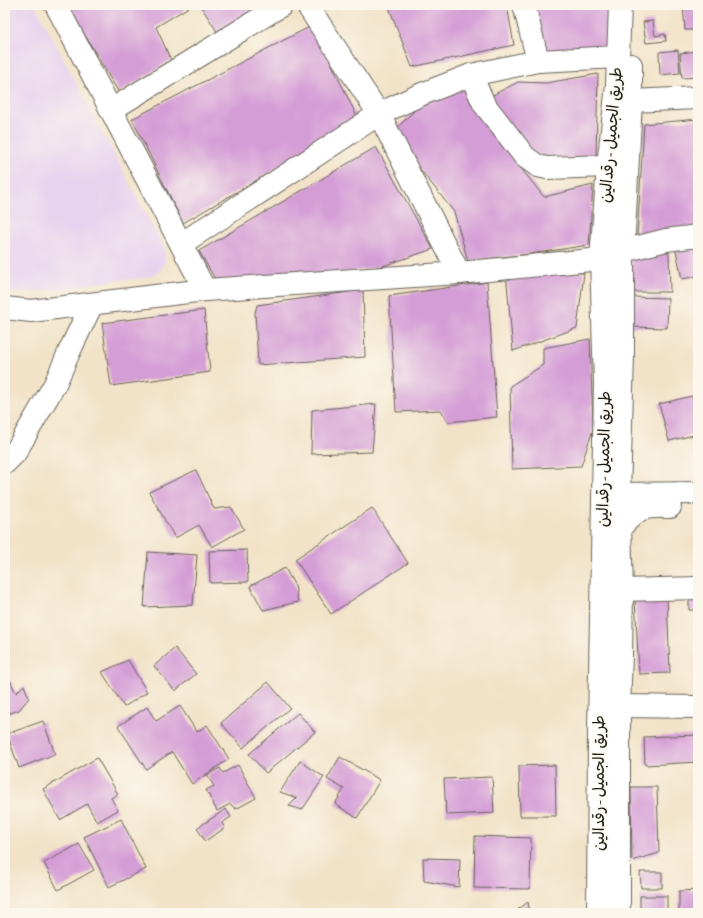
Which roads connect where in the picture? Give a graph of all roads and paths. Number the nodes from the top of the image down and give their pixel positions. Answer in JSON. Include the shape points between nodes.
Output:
{"nodes":[{"id":1,"x":56,"y":5,"type":"edge"},
{"id":2,"x":282,"y":5,"type":"edge"},
{"id":3,"x":307,"y":5,"type":"edge"},
{"id":4,"x":524,"y":5,"type":"edge"},
{"id":5,"x":620,"y":5,"type":"edge"},
{"id":6,"x":632,"y":5,"type":"edge"},
{"id":7,"x":618,"y":57,"type":"junction"},
{"id":8,"x":538,"y":62,"type":"junction"},
{"id":9,"x":471,"y":75,"type":"junction"},
{"id":10,"x":698,"y":98,"type":"edge"},
{"id":11,"x":631,"y":101,"type":"junction"},
{"id":12,"x":111,"y":110,"type":"junction"},
{"id":13,"x":379,"y":114,"type":"junction"},
{"id":14,"x":608,"y":166,"type":"junction"},
{"id":15,"x":698,"y":236,"type":"edge"},
{"id":16,"x":181,"y":244,"type":"junction"},
{"id":17,"x":623,"y":251,"type":"junction"},
{"id":18,"x":601,"y":259,"type":"junction"},
{"id":19,"x":459,"y":272,"type":"junction"},
{"id":20,"x":205,"y":290,"type":"junction"},
{"id":21,"x":92,"y":304,"type":"junction"},
{"id":22,"x":5,"y":308,"type":"edge"},
{"id":23,"x":5,"y":463,"type":"edge"},
{"id":24,"x":698,"y":493,"type":"edge"},
{"id":25,"x":611,"y":496,"type":"junction"},
{"id":26,"x":698,"y":507,"type":"edge"},
{"id":27,"x":620,"y":529,"type":"junction"},
{"id":28,"x":698,"y":588,"type":"edge"},
{"id":29,"x":622,"y":590,"type":"junction"},
{"id":30,"x":619,"y":706,"type":"junction"},
{"id":31,"x":698,"y":707,"type":"edge"},
{"id":32,"x":598,"y":913,"type":"edge"},
{"id":33,"x":620,"y":913,"type":"edge"}],
"edges":[{"from":1,"to":12,"type":"street"},
{"from":2,"to":12,"type":"street"},
{"from":3,"to":13,"type":"street"},
{"from":4,"to":8,"type":"street"},
{"from":5,"to":7,"type":"street","name":"طريق الجميل -رقدالين"},
{"from":6,"to":11,"type":"street","name":"طريق الجميل -رقدالين"},
{"from":7,"to":8,"type":"street"},
{"from":7,"to":14,"type":"street","name":"طريق الجميل -رقدالين"},
{"from":8,"to":9,"type":"street"},
{"from":9,"to":13,"type":"street"},
{"from":9,"to":14,"type":"street","via":[[484,104],[525,157],[538,166]]},
{"from":10,"to":11,"type":"street"},
{"from":11,"to":17,"type":"street","name":"طريق الجميل -رقدالين"},
{"from":12,"to":16,"type":"street"},
{"from":13,"to":16,"type":"street"},
{"from":13,"to":19,"type":"street"},
{"from":14,"to":18,"type":"street","name":"طريق الجميل -رقدالين"},
{"from":15,"to":17,"type":"street","via":[[666,240]]},
{"from":16,"to":20,"type":"street"},
{"from":17,"to":25,"type":"street","name":"طريق الجميل -رقدالين","via":[[623,355]]},
{"from":18,"to":19,"type":"street"},
{"from":18,"to":25,"type":"street","name":"طريق الجميل -رقدالين"},
{"from":19,"to":20,"type":"street"},
{"from":20,"to":21,"type":"street"},
{"from":21,"to":22,"type":"street","via":[[31,311]]},
{"from":21,"to":23,"type":"street","via":[[55,384],[15,453]]},
{"from":24,"to":25,"type":"street"},
{"from":25,"to":27,"type":"street","name":"طريق الجميل -رقدالين"},
{"from":25,"to":32,"type":"street","name":"طريق الجميل -رقدالين","via":[[598,730]]},
{"from":26,"to":27,"type":"street","via":[[653,506],[641,509]]},
{"from":27,"to":29,"type":"street","name":"طريق الجميل -رقدالين"},
{"from":28,"to":29,"type":"street"},
{"from":29,"to":30,"type":"street","name":"طريق الجميل -رقدالين"},
{"from":30,"to":31,"type":"street"},
{"from":30,"to":33,"type":"street","name":"طريق الجميل -رقدالين"}]}
